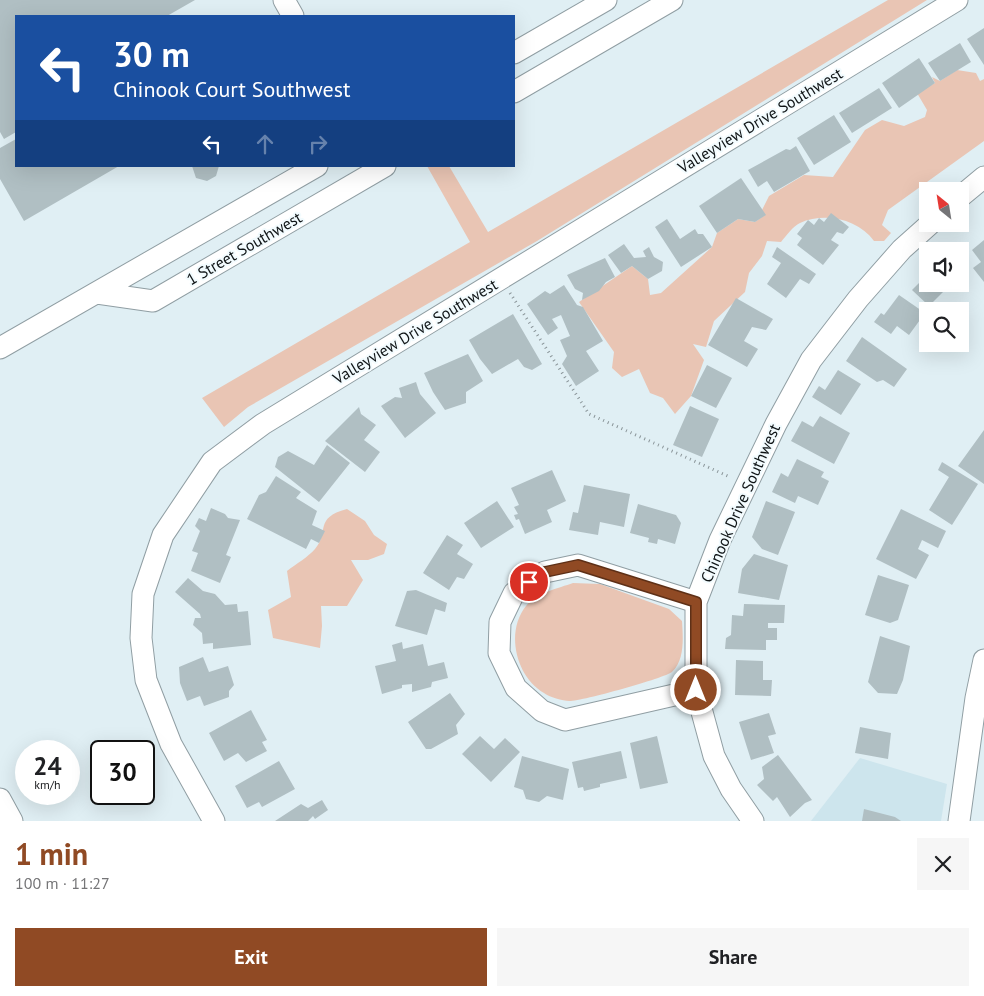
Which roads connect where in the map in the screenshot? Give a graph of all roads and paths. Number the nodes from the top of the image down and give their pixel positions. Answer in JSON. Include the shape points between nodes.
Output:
{"nodes":[{"id":1,"x":284,"y":0,"type":"edge"},
{"id":2,"x":606,"y":0,"type":"edge"},
{"id":3,"x":672,"y":0,"type":"edge"},
{"id":4,"x":957,"y":0,"type":"edge"},
{"id":5,"x":292,"y":15,"type":"edge"},
{"id":6,"x":515,"y":52,"type":"edge"},
{"id":7,"x":515,"y":91,"type":"edge"},
{"id":8,"x":315,"y":167,"type":"edge"},
{"id":9,"x":383,"y":167,"type":"edge"},
{"id":10,"x":984,"y":177,"type":"edge"},
{"id":11,"x":969,"y":190,"type":"edge"},
{"id":12,"x":921,"y":232,"type":"edge"},
{"id":13,"x":501,"y":279,"type":"junction"},
{"id":14,"x":96,"y":293,"type":"junction"},
{"id":15,"x":0,"y":348,"type":"edge"},
{"id":16,"x":747,"y":484,"type":"junction"},
{"id":17,"x":696,"y":602,"type":"junction"},
{"id":18,"x":984,"y":660,"type":"edge"},
{"id":19,"x":696,"y":690,"type":"junction"},
{"id":20,"x":0,"y":799,"type":"edge"},
{"id":21,"x":12,"y":821,"type":"edge"},
{"id":22,"x":214,"y":821,"type":"edge"},
{"id":23,"x":753,"y":821,"type":"edge"},
{"id":24,"x":959,"y":821,"type":"edge"}],
"edges":[{"from":1,"to":5,"type":"street"},
{"from":2,"to":6,"type":"street"},
{"from":3,"to":7,"type":"street"},
{"from":4,"to":13,"type":"street","name":"Valleyview Drive Southwest"},
{"from":8,"to":14,"type":"street"},
{"from":9,"to":14,"type":"street","name":"1 Street Southwest","via":[[153,301]]},
{"from":10,"to":11,"type":"street"},
{"from":12,"to":16,"type":"street","name":"Chinook Drive Southwest","via":[[858,299],[811,360]]},
{"from":13,"to":16,"type":"path","via":[[589,414]]},
{"from":13,"to":22,"type":"street","name":"Valleyview Drive Southwest","via":[[263,424],[212,462],[163,535],[143,594],[141,638],[146,680],[171,744]]},
{"from":14,"to":15,"type":"street"},
{"from":16,"to":17,"type":"street","name":"Chinook Drive Southwest","via":[[720,540]]},
{"from":17,"to":19,"type":"street","name":"Chinook Drive Southwest"},
{"from":17,"to":19,"type":"street","via":[[578,565],[545,572],[514,593],[500,622],[499,653],[516,688],[542,711],[565,720]]},
{"from":18,"to":24,"type":"street"},
{"from":19,"to":23,"type":"street","name":"Chinook Drive Southwest","via":[[714,756]]},
{"from":20,"to":21,"type":"street"}]}
